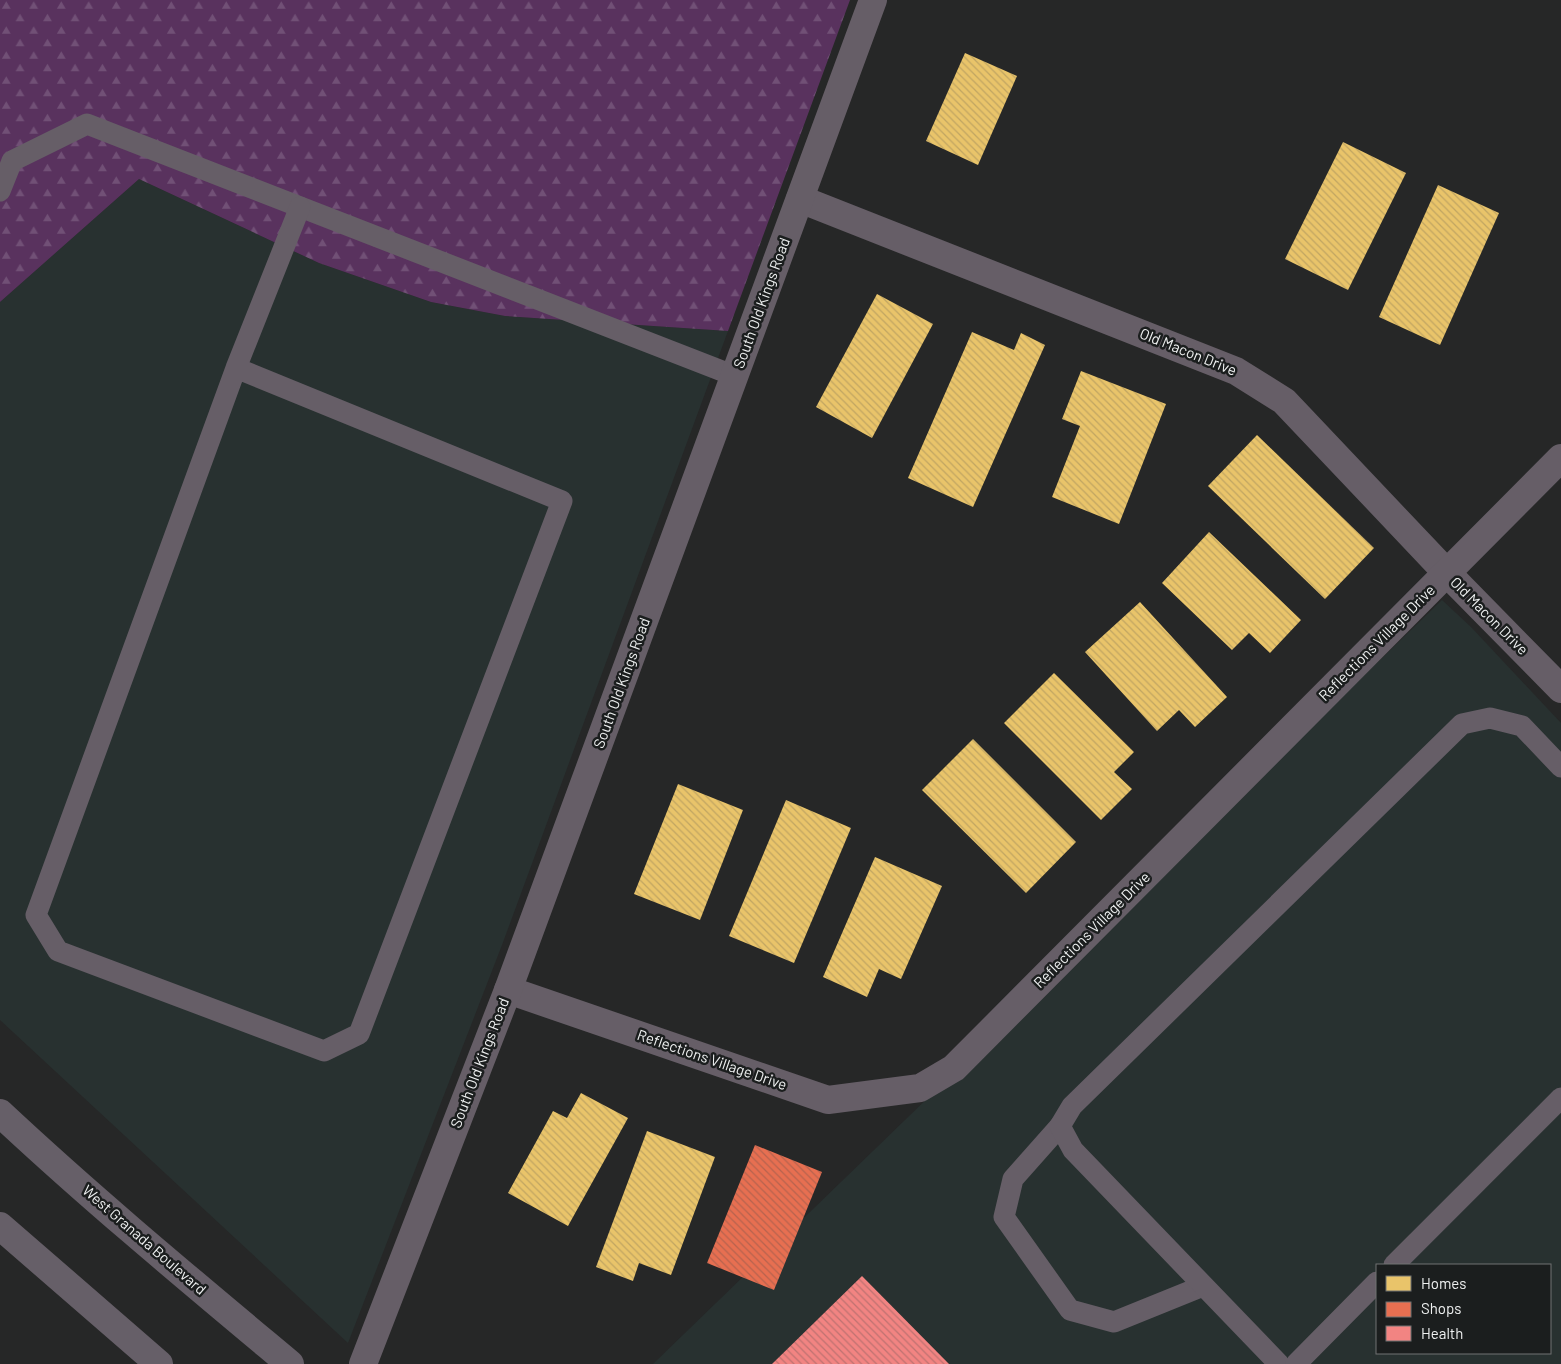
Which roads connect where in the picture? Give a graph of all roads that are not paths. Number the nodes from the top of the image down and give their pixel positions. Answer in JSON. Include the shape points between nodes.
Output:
{"nodes":[{"id":1,"x":874,"y":0,"type":"edge"},
{"id":2,"x":0,"y":191,"type":"edge"},
{"id":3,"x":800,"y":199,"type":"junction"},
{"id":4,"x":300,"y":207,"type":"junction"},
{"id":5,"x":236,"y":368,"type":"junction"},
{"id":6,"x":735,"y":376,"type":"junction"},
{"id":7,"x":1561,"y":458,"type":"edge"},
{"id":8,"x":1447,"y":573,"type":"junction"},
{"id":9,"x":1561,"y":689,"type":"edge"},
{"id":10,"x":1561,"y":767,"type":"edge"},
{"id":11,"x":508,"y":990,"type":"junction"},
{"id":12,"x":1561,"y":1098,"type":"edge"},
{"id":13,"x":2,"y":1116,"type":"edge"},
{"id":14,"x":1060,"y":1126,"type":"junction"},
{"id":15,"x":0,"y":1226,"type":"edge"},
{"id":16,"x":1395,"y":1264,"type":"edge"},
{"id":17,"x":1376,"y":1283,"type":"edge"},
{"id":18,"x":1204,"y":1286,"type":"junction"},
{"id":19,"x":159,"y":1364,"type":"edge"},
{"id":20,"x":290,"y":1364,"type":"edge"},
{"id":21,"x":363,"y":1364,"type":"edge"},
{"id":22,"x":1279,"y":1364,"type":"edge"},
{"id":23,"x":1296,"y":1364,"type":"edge"}],
"edges":[{"from":1,"to":3,"type":"street","name":"South Old Kings Road"},
{"from":2,"to":4,"type":"lane","via":[[12,161],[87,124]]},
{"from":3,"to":6,"type":"street","name":"South Old Kings Road"},
{"from":3,"to":8,"type":"street","name":"Old Macon Drive","via":[[1236,371],[1284,401]]},
{"from":4,"to":5,"type":"lane"},
{"from":4,"to":6,"type":"lane"},
{"from":5,"to":5,"type":"lane","via":[[562,501],[359,1034],[324,1051],[58,951],[36,914]]},
{"from":6,"to":11,"type":"street","name":"South Old Kings Road"},
{"from":7,"to":8,"type":"street","name":"Reflections Village Drive"},
{"from":8,"to":9,"type":"street","name":"Old Macon Drive"},
{"from":8,"to":11,"type":"street","name":"Reflections Village Drive","via":[[954,1068],[920,1088],[828,1100]]},
{"from":10,"to":14,"type":"lane","via":[[1522,726],[1490,718],[1462,724],[1072,1106]]},
{"from":11,"to":21,"type":"street","name":"South Old Kings Road"},
{"from":12,"to":16,"type":"lane"},
{"from":13,"to":20,"type":"main road","name":"West Granada Boulevard"},
{"from":14,"to":18,"type":"lane","via":[[1073,1150]]},
{"from":14,"to":18,"type":"lane","via":[[1013,1179],[1004,1217],[1070,1310],[1114,1322]]},
{"from":15,"to":19,"type":"main road"},
{"from":17,"to":23,"type":"lane"},
{"from":18,"to":22,"type":"lane"}]}
